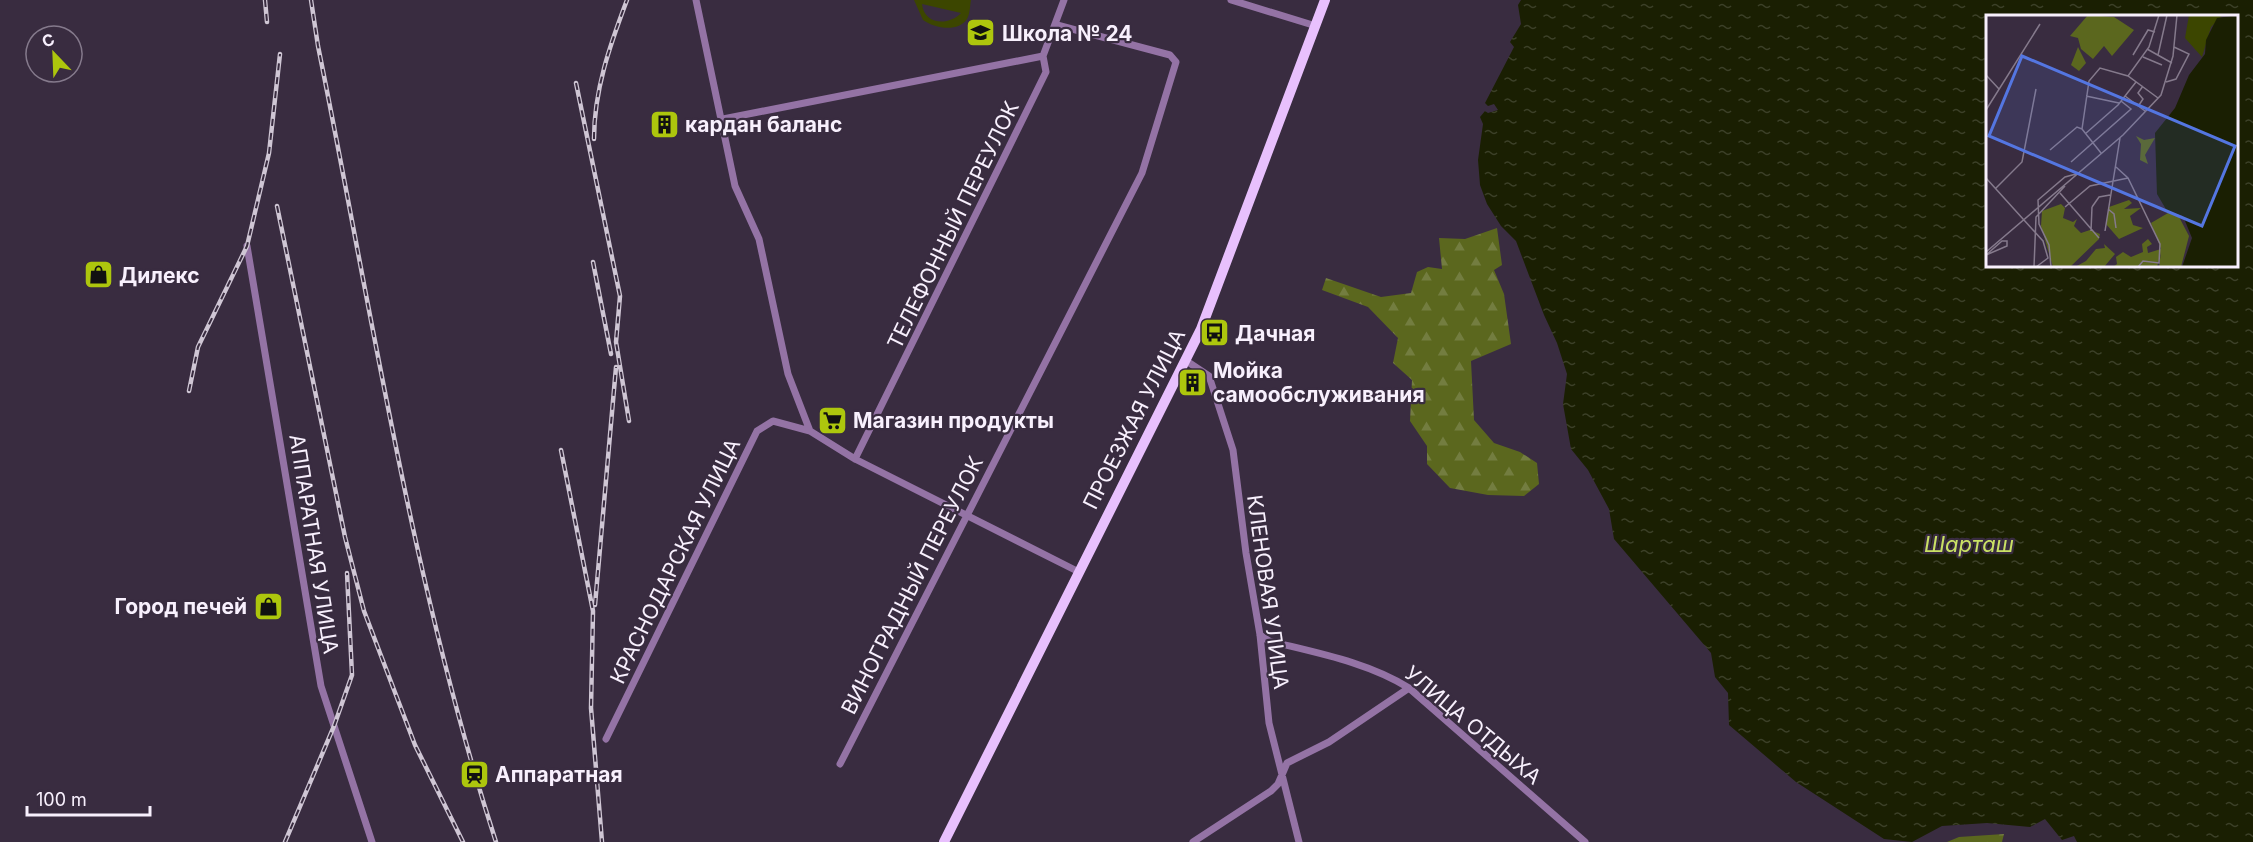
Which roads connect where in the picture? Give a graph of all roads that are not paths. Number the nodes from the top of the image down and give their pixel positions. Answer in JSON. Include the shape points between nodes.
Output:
{"nodes":[{"id":1,"x":696,"y":0,"type":"edge"},
{"id":2,"x":1064,"y":0,"type":"edge"},
{"id":3,"x":1231,"y":0,"type":"edge"},
{"id":4,"x":1325,"y":0,"type":"edge"},
{"id":5,"x":1057,"y":25,"type":"junction"},
{"id":6,"x":1316,"y":26,"type":"junction"},
{"id":7,"x":1044,"y":56,"type":"junction"},
{"id":8,"x":723,"y":119,"type":"junction"},
{"id":9,"x":247,"y":246,"type":"dead end"},
{"id":10,"x":1185,"y":360,"type":"junction"},
{"id":11,"x":810,"y":431,"type":"junction"},
{"id":12,"x":855,"y":459,"type":"junction"},
{"id":13,"x":966,"y":514,"type":"junction"},
{"id":14,"x":1079,"y":572,"type":"junction"},
{"id":15,"x":1260,"y":635,"type":"junction"},
{"id":16,"x":1409,"y":688,"type":"junction"},
{"id":17,"x":606,"y":739,"type":"dead end"},
{"id":18,"x":840,"y":764,"type":"dead end"},
{"id":19,"x":1282,"y":774,"type":"junction"},
{"id":20,"x":955,"y":820,"type":"junction"},
{"id":21,"x":372,"y":842,"type":"edge"},
{"id":22,"x":938,"y":842,"type":"edge"},
{"id":23,"x":944,"y":842,"type":"edge"},
{"id":24,"x":1193,"y":842,"type":"edge"},
{"id":25,"x":1299,"y":842,"type":"edge"},
{"id":26,"x":1585,"y":842,"type":"edge"}],
"edges":[{"from":1,"to":8,"type":"street"},
{"from":2,"to":5,"type":"street","name":"ТЕЛЕФОННЫЙ ПЕРЕУЛОК"},
{"from":3,"to":6,"type":"street"},
{"from":4,"to":6,"type":"main road","name":"ПРОЕЗЖАЯ УЛИЦА"},
{"from":5,"to":7,"type":"street","name":"ТЕЛЕФОННЫЙ ПЕРЕУЛОК"},
{"from":5,"to":13,"type":"street","name":"ВИНОГРАДНЫЙ ПЕРЕУЛОК","via":[[1170,55],[1176,62],[1142,173]]},
{"from":6,"to":10,"type":"main road","name":"ПРОЕЗЖАЯ УЛИЦА","via":[[1234,246]]},
{"from":7,"to":8,"type":"street"},
{"from":7,"to":12,"type":"street","name":"ТЕЛЕФОННЫЙ ПЕРЕУЛОК","via":[[1047,72]]},
{"from":8,"to":11,"type":"street","via":[[735,186],[759,239],[788,374]]},
{"from":9,"to":21,"type":"street","name":"АППАРАТНАЯ УЛИЦА","via":[[321,686]]},
{"from":10,"to":14,"type":"main road","name":"ПРОЕЗЖАЯ УЛИЦА"},
{"from":10,"to":15,"type":"street","name":"КЛЕНОВАЯ УЛИЦА","via":[[1209,376],[1233,450]]},
{"from":11,"to":12,"type":"street","name":"КРАСНОДАРСКАЯ УЛИЦА"},
{"from":11,"to":17,"type":"street","name":"КРАСНОДАРСКАЯ УЛИЦА","via":[[773,421],[757,431]]},
{"from":12,"to":13,"type":"street","name":"КРАСНОДАРСКАЯ УЛИЦА"},
{"from":13,"to":14,"type":"street","name":"КРАСНОДАРСКАЯ УЛИЦА"},
{"from":13,"to":18,"type":"street","name":"ВИНОГРАДНЫЙ ПЕРЕУЛОК"},
{"from":14,"to":20,"type":"main road","name":"ПРОЕЗЖАЯ УЛИЦА"},
{"from":15,"to":16,"type":"street","name":"УЛИЦА ОТДЫХА","via":[[1269,641],[1339,658],[1392,677]]},
{"from":15,"to":19,"type":"street","name":"КЛЕНОВАЯ УЛИЦА","via":[[1269,723]]},
{"from":16,"to":19,"type":"street","via":[[1329,742],[1287,763]]},
{"from":16,"to":26,"type":"street","name":"УЛИЦА ОТДЫХА"},
{"from":19,"to":24,"type":"street","via":[[1270,791]]},
{"from":19,"to":25,"type":"street","name":"КЛЕНОВАЯ УЛИЦА"},
{"from":20,"to":22,"type":"main road"},
{"from":20,"to":23,"type":"main road","name":"ПРОЕЗЖАЯ УЛИЦА"}]}
